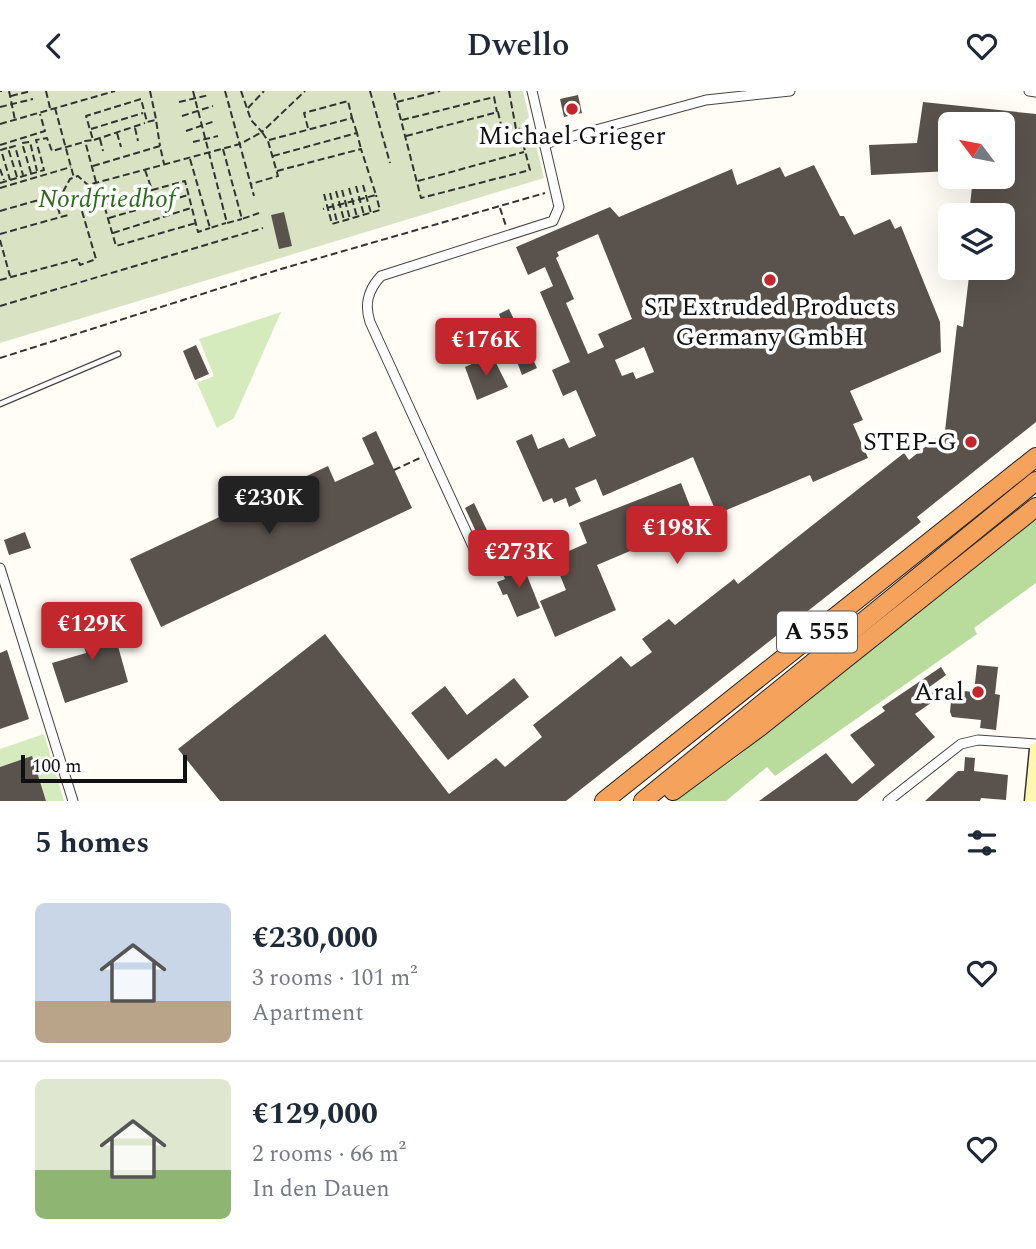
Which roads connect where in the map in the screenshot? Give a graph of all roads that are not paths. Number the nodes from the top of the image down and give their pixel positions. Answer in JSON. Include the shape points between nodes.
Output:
{"nodes":[{"id":1,"x":532,"y":91,"type":"edge"},
{"id":2,"x":790,"y":91,"type":"edge"},
{"id":3,"x":1029,"y":91,"type":"edge"},
{"id":4,"x":1036,"y":92,"type":"edge"},
{"id":5,"x":705,"y":96,"type":"edge"},
{"id":6,"x":544,"y":144,"type":"junction"},
{"id":7,"x":118,"y":354,"type":"dead end"},
{"id":8,"x":0,"y":404,"type":"edge"},
{"id":9,"x":1034,"y":459,"type":"edge"},
{"id":10,"x":1036,"y":481,"type":"edge"},
{"id":11,"x":1036,"y":498,"type":"edge"},
{"id":12,"x":1036,"y":507,"type":"edge"},
{"id":13,"x":476,"y":553,"type":"dead end"},
{"id":14,"x":0,"y":568,"type":"edge"},
{"id":15,"x":808,"y":668,"type":"junction"},
{"id":16,"x":1036,"y":746,"type":"edge"},
{"id":17,"x":73,"y":801,"type":"edge"},
{"id":18,"x":604,"y":801,"type":"edge"},
{"id":19,"x":643,"y":801,"type":"edge"},
{"id":20,"x":659,"y":801,"type":"edge"},
{"id":21,"x":888,"y":801,"type":"edge"},
{"id":22,"x":1031,"y":801,"type":"edge"}],
"edges":[{"from":1,"to":6,"type":"street"},
{"from":2,"to":5,"type":"street"},
{"from":3,"to":4,"type":"street"},
{"from":5,"to":6,"type":"street"},
{"from":6,"to":13,"type":"street","via":[[559,207],[553,221],[381,276],[368,296],[370,322]]},
{"from":7,"to":8,"type":"lane"},
{"from":9,"to":18,"type":"highway","number":"A 555"},
{"from":10,"to":15,"type":"highway","number":"A 555"},
{"from":11,"to":15,"type":"highway"},
{"from":12,"to":20,"type":"highway","via":[[761,726]]},
{"from":14,"to":17,"type":"street"},
{"from":15,"to":19,"type":"highway","number":"A 555"},
{"from":16,"to":21,"type":"street","via":[[978,740],[961,744]]},
{"from":16,"to":22,"type":"street"}]}
